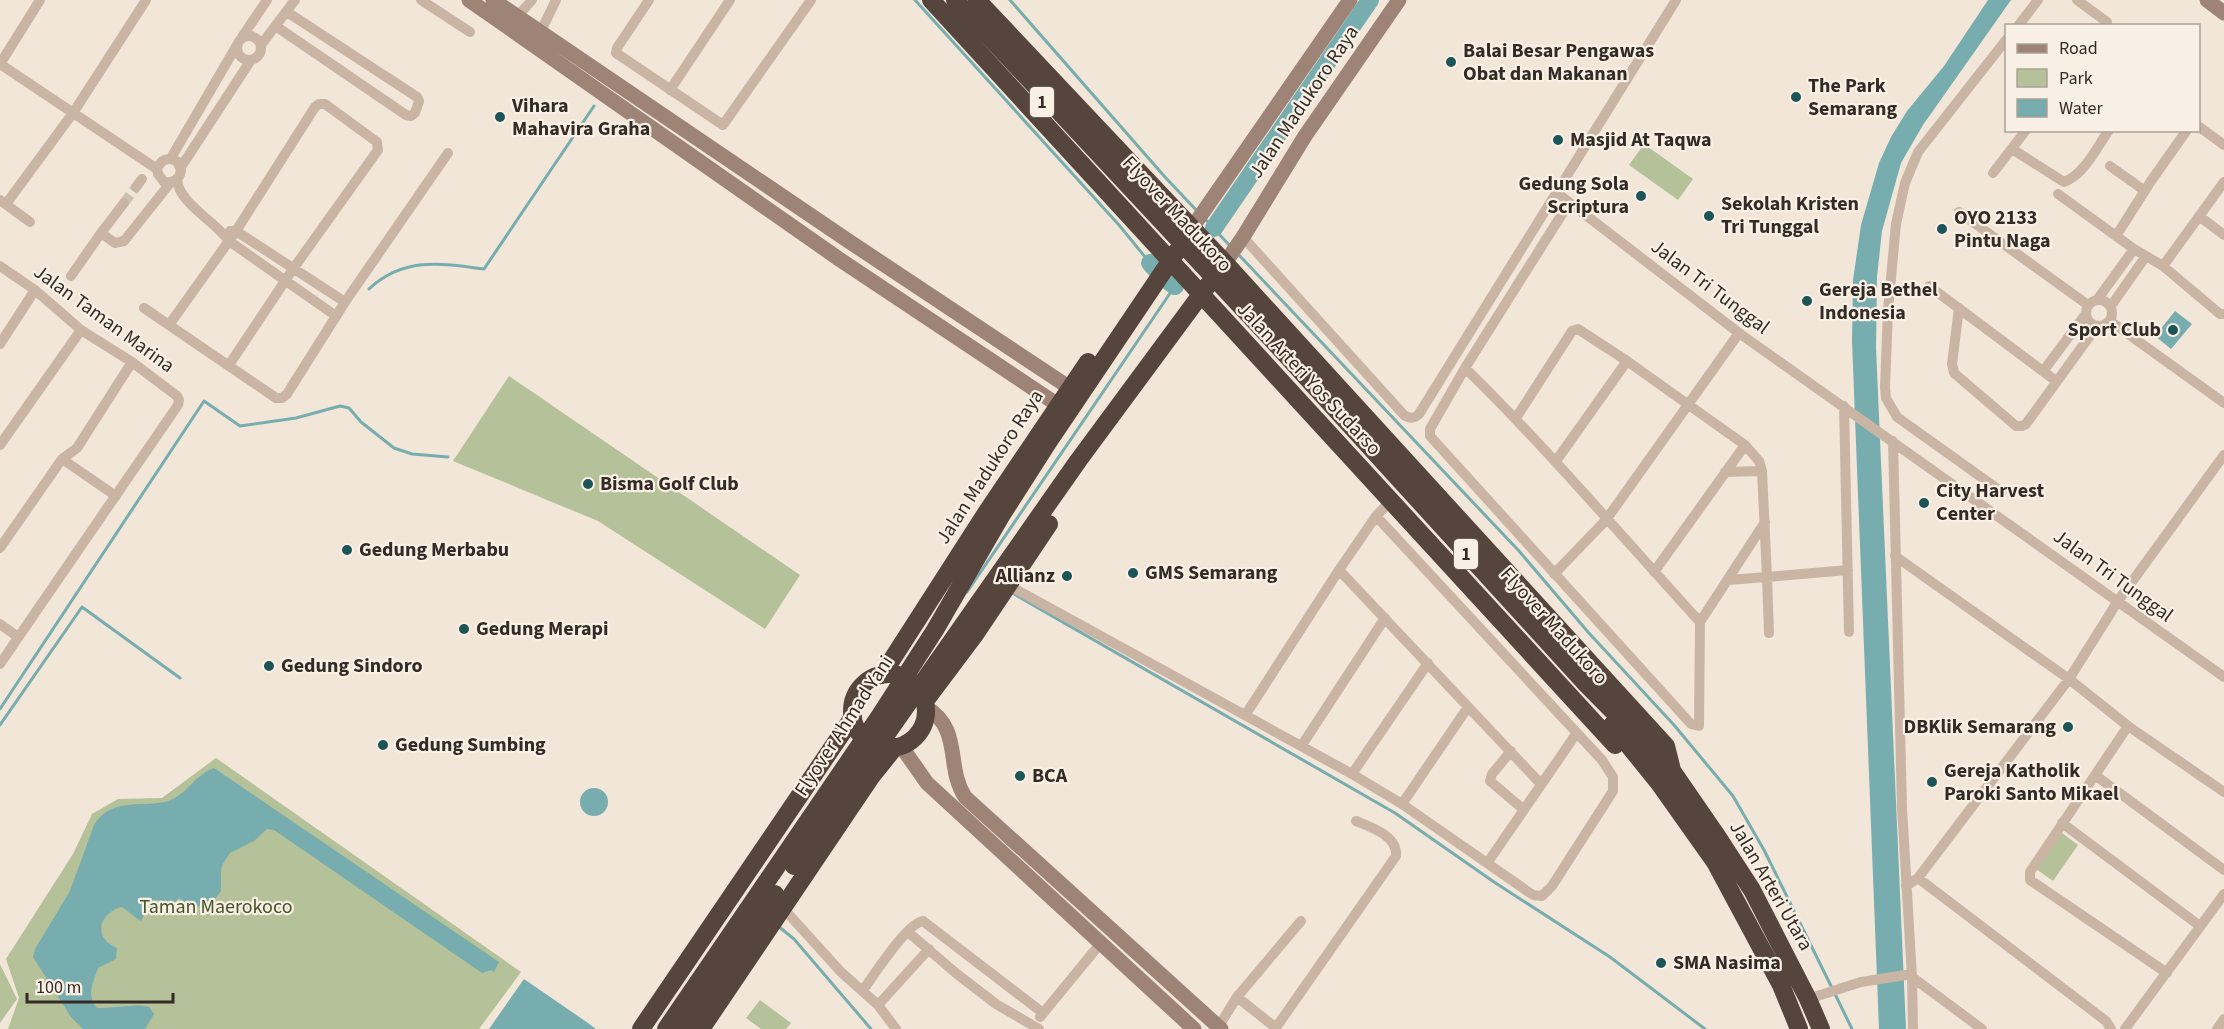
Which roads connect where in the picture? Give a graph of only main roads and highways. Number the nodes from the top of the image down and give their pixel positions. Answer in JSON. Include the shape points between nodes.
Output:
{"nodes":[{"id":1,"x":931,"y":0,"type":"edge"},
{"id":2,"x":948,"y":0,"type":"edge"},
{"id":3,"x":955,"y":0,"type":"edge"},
{"id":4,"x":977,"y":0,"type":"edge"},
{"id":5,"x":1139,"y":202,"type":"junction"},
{"id":6,"x":1196,"y":223,"type":"junction"},
{"id":7,"x":1228,"y":258,"type":"junction"},
{"id":8,"x":1170,"y":261,"type":"junction"},
{"id":9,"x":1150,"y":291,"type":"junction"},
{"id":10,"x":1201,"y":294,"type":"junction"},
{"id":11,"x":1184,"y":317,"type":"junction"},
{"id":12,"x":1049,"y":441,"type":"joint"},
{"id":13,"x":1078,"y":461,"type":"joint"},
{"id":14,"x":882,"y":675,"type":"junction"},
{"id":15,"x":924,"y":700,"type":"junction"},
{"id":16,"x":853,"y":717,"type":"junction"},
{"id":17,"x":892,"y":746,"type":"junction"},
{"id":18,"x":1666,"y":778,"type":"junction"},
{"id":19,"x":751,"y":883,"type":"junction"},
{"id":20,"x":780,"y":908,"type":"junction"},
{"id":21,"x":641,"y":1029,"type":"edge"},
{"id":22,"x":666,"y":1029,"type":"edge"},
{"id":23,"x":684,"y":1029,"type":"edge"},
{"id":24,"x":701,"y":1029,"type":"edge"},
{"id":25,"x":1799,"y":1029,"type":"edge"},
{"id":26,"x":1821,"y":1029,"type":"edge"}],
"edges":[{"from":1,"to":8,"type":"highway","name":"Jalan Arteri Yos Sudarso"},
{"from":2,"to":5,"type":"highway","name":"Flyover Madukoro","number":"1"},
{"from":3,"to":5,"type":"highway","name":"Flyover Madukoro","number":"1"},
{"from":4,"to":6,"type":"highway"},
{"from":5,"to":18,"type":"highway","name":"Flyover Madukoro","number":"1"},
{"from":6,"to":7,"type":"highway"},
{"from":6,"to":8,"type":"highway","name":"Jalan Madukoro Raya"},
{"from":7,"to":10,"type":"highway","name":"Jalan Madukoro Raya"},
{"from":7,"to":18,"type":"highway","via":[[1666,746]]},
{"from":8,"to":9,"type":"highway","name":"Jalan Madukoro Raya"},
{"from":8,"to":10,"type":"highway","name":"Jalan Arteri Yos Sudarso"},
{"from":9,"to":12,"type":"highway","name":"Jalan Madukoro Raya"},
{"from":9,"to":14,"type":"highway","name":"Jalan Madukoro Raya","via":[[1126,310],[1058,405]]},
{"from":10,"to":11,"type":"highway","name":"Jalan Madukoro Raya"},
{"from":10,"to":18,"type":"highway","name":"Jalan Arteri Yos Sudarso","via":[[1642,774]]},
{"from":11,"to":13,"type":"highway","name":"Jalan Madukoro Raya"},
{"from":11,"to":15,"type":"highway","name":"Jalan Madukoro Raya","via":[[1177,337],[1004,591]]},
{"from":12,"to":22,"type":"highway","name":"Flyover Ahmad Yani","via":[[879,717]]},
{"from":13,"to":23,"type":"highway","name":"Flyover Ahmad Yani","via":[[841,796]]},
{"from":14,"to":15,"type":"highway","via":[[904,677]]},
{"from":14,"to":16,"type":"highway","via":[[860,689]]},
{"from":15,"to":17,"type":"highway","via":[[925,720],[920,731],[912,740]]},
{"from":16,"to":17,"type":"highway","via":[[861,735],[870,742]]},
{"from":16,"to":19,"type":"highway"},
{"from":17,"to":20,"type":"highway"},
{"from":18,"to":25,"type":"highway","name":"Jalan Arteri Utara","number":"1","via":[[1781,986]]},
{"from":18,"to":26,"type":"highway","name":"Jalan Arteri Utara","number":"1","via":[[1716,833],[1752,890],[1814,996]]},
{"from":19,"to":20,"type":"highway"},
{"from":19,"to":21,"type":"highway"},
{"from":20,"to":24,"type":"highway"}]}
